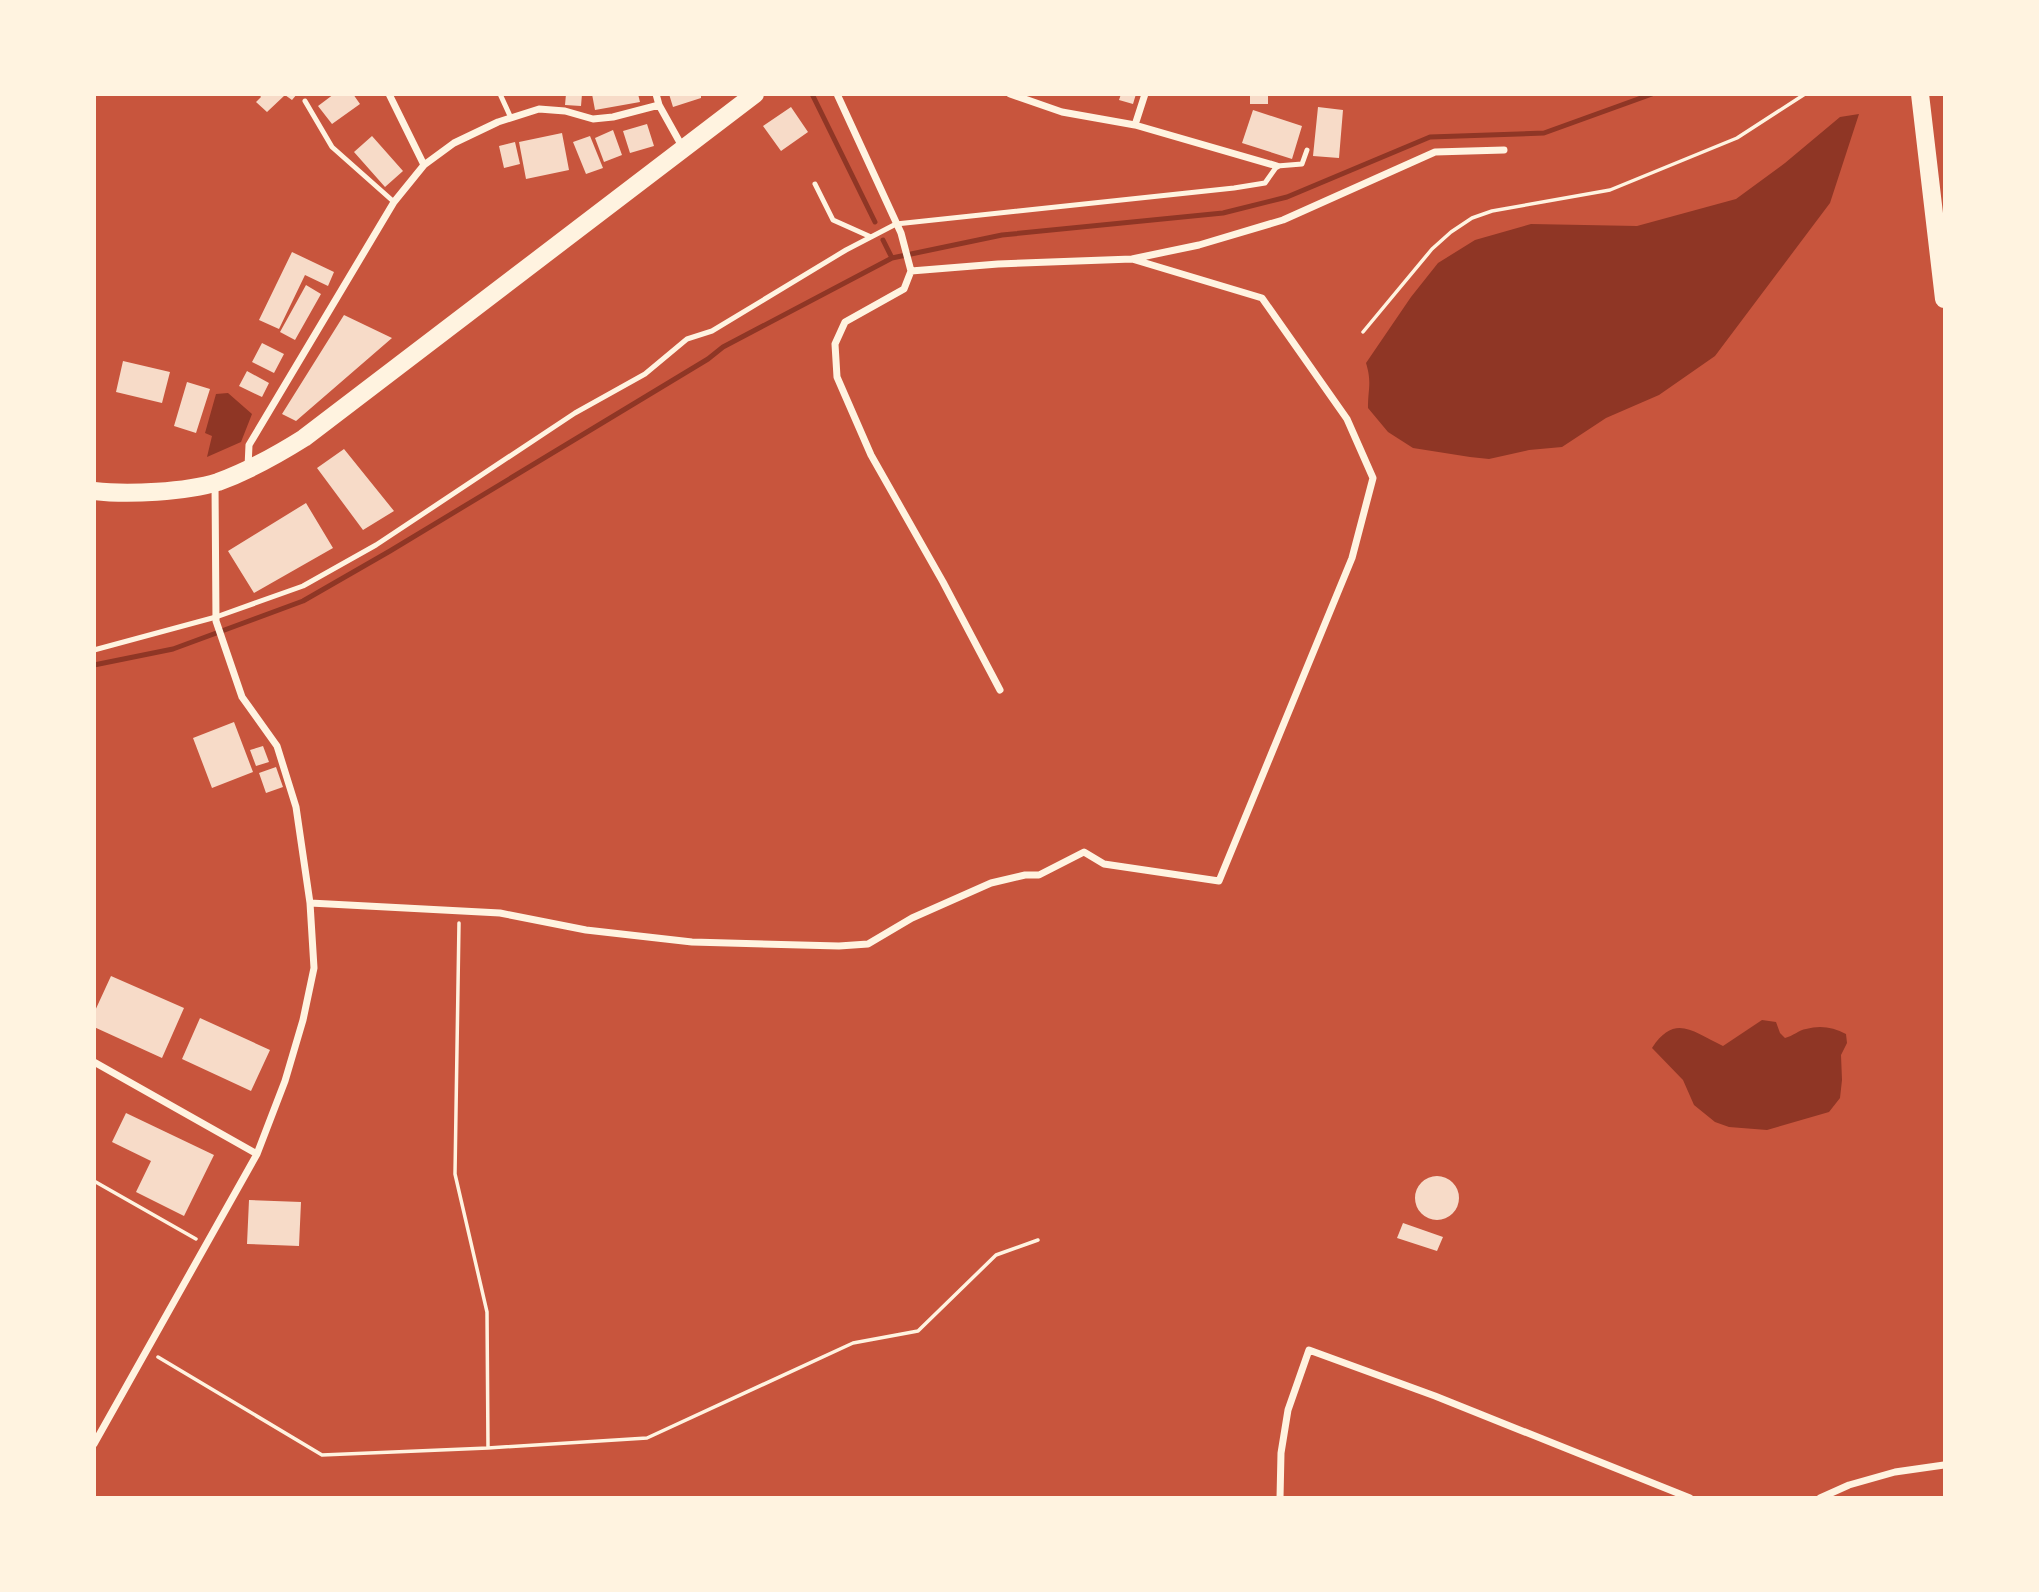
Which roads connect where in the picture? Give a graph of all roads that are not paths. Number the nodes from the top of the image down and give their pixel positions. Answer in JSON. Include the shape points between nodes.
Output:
{"nodes":[{"id":1,"x":389,"y":94,"type":"edge"},
{"id":2,"x":500,"y":94,"type":"edge"},
{"id":3,"x":656,"y":94,"type":"edge"},
{"id":4,"x":755,"y":94,"type":"edge"},
{"id":5,"x":837,"y":94,"type":"edge"},
{"id":6,"x":1010,"y":94,"type":"edge"},
{"id":7,"x":1145,"y":94,"type":"edge"},
{"id":8,"x":1920,"y":94,"type":"edge"},
{"id":9,"x":304,"y":101,"type":"dead end"},
{"id":10,"x":659,"y":105,"type":"junction"},
{"id":11,"x":511,"y":118,"type":"junction"},
{"id":12,"x":1135,"y":125,"type":"junction"},
{"id":13,"x":683,"y":148,"type":"junction"},
{"id":14,"x":1307,"y":150,"type":"dead end"},
{"id":15,"x":1504,"y":150,"type":"dead end"},
{"id":16,"x":424,"y":165,"type":"junction"},
{"id":17,"x":1277,"y":166,"type":"junction"},
{"id":18,"x":815,"y":184,"type":"dead end"},
{"id":19,"x":394,"y":202,"type":"junction"},
{"id":20,"x":897,"y":224,"type":"junction"},
{"id":21,"x":871,"y":237,"type":"junction"},
{"id":22,"x":1132,"y":259,"type":"junction"},
{"id":23,"x":910,"y":267,"type":"junction"},
{"id":24,"x":1944,"y":299,"type":"edge"},
{"id":25,"x":248,"y":468,"type":"junction"},
{"id":26,"x":215,"y":483,"type":"junction"},
{"id":27,"x":94,"y":491,"type":"edge"},
{"id":28,"x":216,"y":619,"type":"junction"},
{"id":29,"x":94,"y":650,"type":"edge"},
{"id":30,"x":1000,"y":690,"type":"dead end"},
{"id":31,"x":310,"y":903,"type":"junction"},
{"id":32,"x":94,"y":1062,"type":"edge"},
{"id":33,"x":257,"y":1154,"type":"junction"},
{"id":34,"x":94,"y":1444,"type":"edge"},
{"id":35,"x":1944,"y":1465,"type":"edge"},
{"id":36,"x":1280,"y":1497,"type":"edge"},
{"id":37,"x":1690,"y":1497,"type":"edge"},
{"id":38,"x":1820,"y":1497,"type":"edge"}],
"edges":[{"from":1,"to":16,"type":"street"},
{"from":2,"to":11,"type":"lane"},
{"from":3,"to":10,"type":"street"},
{"from":4,"to":13,"type":"main road"},
{"from":5,"to":20,"type":"street"},
{"from":6,"to":12,"type":"street","via":[[1062,112]]},
{"from":7,"to":12,"type":"street"},
{"from":8,"to":24,"type":"main road"},
{"from":9,"to":19,"type":"lane","via":[[332,147]]},
{"from":10,"to":11,"type":"street","via":[[613,117],[539,109]]},
{"from":10,"to":13,"type":"street"},
{"from":11,"to":16,"type":"street","via":[[454,143]]},
{"from":12,"to":17,"type":"street"},
{"from":13,"to":25,"type":"main road","via":[[304,438]]},
{"from":14,"to":17,"type":"lane","via":[[1302,164]]},
{"from":15,"to":22,"type":"street","via":[[1435,152],[1283,220]]},
{"from":16,"to":19,"type":"street"},
{"from":17,"to":20,"type":"lane","via":[[1265,183],[1234,188]]},
{"from":18,"to":21,"type":"lane","via":[[832,220]]},
{"from":19,"to":25,"type":"street","via":[[249,445]]},
{"from":20,"to":21,"type":"lane"},
{"from":20,"to":23,"type":"street"},
{"from":21,"to":28,"type":"lane","via":[[712,331],[687,339],[645,374],[575,413],[349,561],[303,586]]},
{"from":22,"to":23,"type":"street"},
{"from":22,"to":31,"type":"street","via":[[1262,298],[1347,419],[1373,478],[1352,558],[1219,881],[1104,864],[1084,852],[1039,874],[991,883],[912,918],[868,944],[839,946],[692,942],[586,930],[500,913]]},
{"from":23,"to":30,"type":"street","via":[[904,289],[845,322],[835,344],[837,377],[871,455]]},
{"from":25,"to":26,"type":"main road"},
{"from":26,"to":27,"type":"main road","via":[[181,489]]},
{"from":26,"to":28,"type":"street"},
{"from":28,"to":29,"type":"lane"},
{"from":28,"to":31,"type":"street","via":[[242,696],[277,746],[296,807]]},
{"from":31,"to":33,"type":"street","via":[[314,968],[285,1081]]},
{"from":32,"to":33,"type":"street"},
{"from":33,"to":34,"type":"street"},
{"from":35,"to":38,"type":"street","via":[[1895,1472]]},
{"from":36,"to":37,"type":"street","via":[[1288,1410],[1309,1350]]}]}
